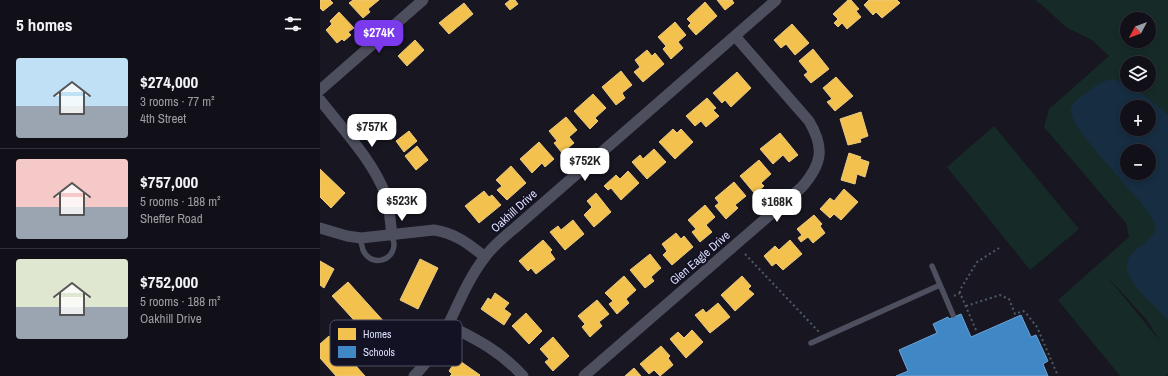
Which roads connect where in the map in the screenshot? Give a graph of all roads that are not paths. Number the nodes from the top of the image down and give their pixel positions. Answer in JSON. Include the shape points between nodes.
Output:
{"nodes":[{"id":1,"x":423,"y":0,"type":"edge"},
{"id":2,"x":776,"y":0,"type":"edge"},
{"id":3,"x":735,"y":36,"type":"junction"},
{"id":4,"x":320,"y":90,"type":"edge"},
{"id":5,"x":320,"y":100,"type":"edge"},
{"id":6,"x":320,"y":228,"type":"edge"},
{"id":7,"x":392,"y":235,"type":"junction"},
{"id":8,"x":361,"y":238,"type":"junction"},
{"id":9,"x":485,"y":257,"type":"junction"},
{"id":10,"x":932,"y":266,"type":"dead end"},
{"id":11,"x":940,"y":285,"type":"junction"},
{"id":12,"x":953,"y":315,"type":"dead end"},
{"id":13,"x":451,"y":320,"type":"edge"},
{"id":14,"x":462,"y":332,"type":"edge"},
{"id":15,"x":811,"y":343,"type":"dead end"},
{"id":16,"x":422,"y":366,"type":"edge"},
{"id":17,"x":414,"y":376,"type":"edge"},
{"id":18,"x":523,"y":376,"type":"edge"},
{"id":19,"x":584,"y":376,"type":"edge"}],
"edges":[{"from":1,"to":4,"type":"street"},
{"from":2,"to":3,"type":"street","name":"Oakhill Drive"},
{"from":3,"to":9,"type":"street","name":"Oakhill Drive"},
{"from":3,"to":19,"type":"street","name":"Glen Eagle Drive","via":[[809,121],[818,141],[816,169],[802,187]]},
{"from":5,"to":7,"type":"street","via":[[380,180],[386,197]]},
{"from":6,"to":8,"type":"street"},
{"from":7,"to":8,"type":"street"},
{"from":7,"to":8,"type":"lane","via":[[392,251],[384,260],[378,261],[372,261],[365,254]]},
{"from":7,"to":9,"type":"street","via":[[434,230],[444,232],[465,241]]},
{"from":9,"to":13,"type":"street","name":"Oakhill Drive"},
{"from":10,"to":11,"type":"lane"},
{"from":11,"to":12,"type":"lane"},
{"from":11,"to":15,"type":"lane"},
{"from":14,"to":18,"type":"street","via":[[495,351]]},
{"from":16,"to":17,"type":"street","name":"Oakhill Drive"}]}
